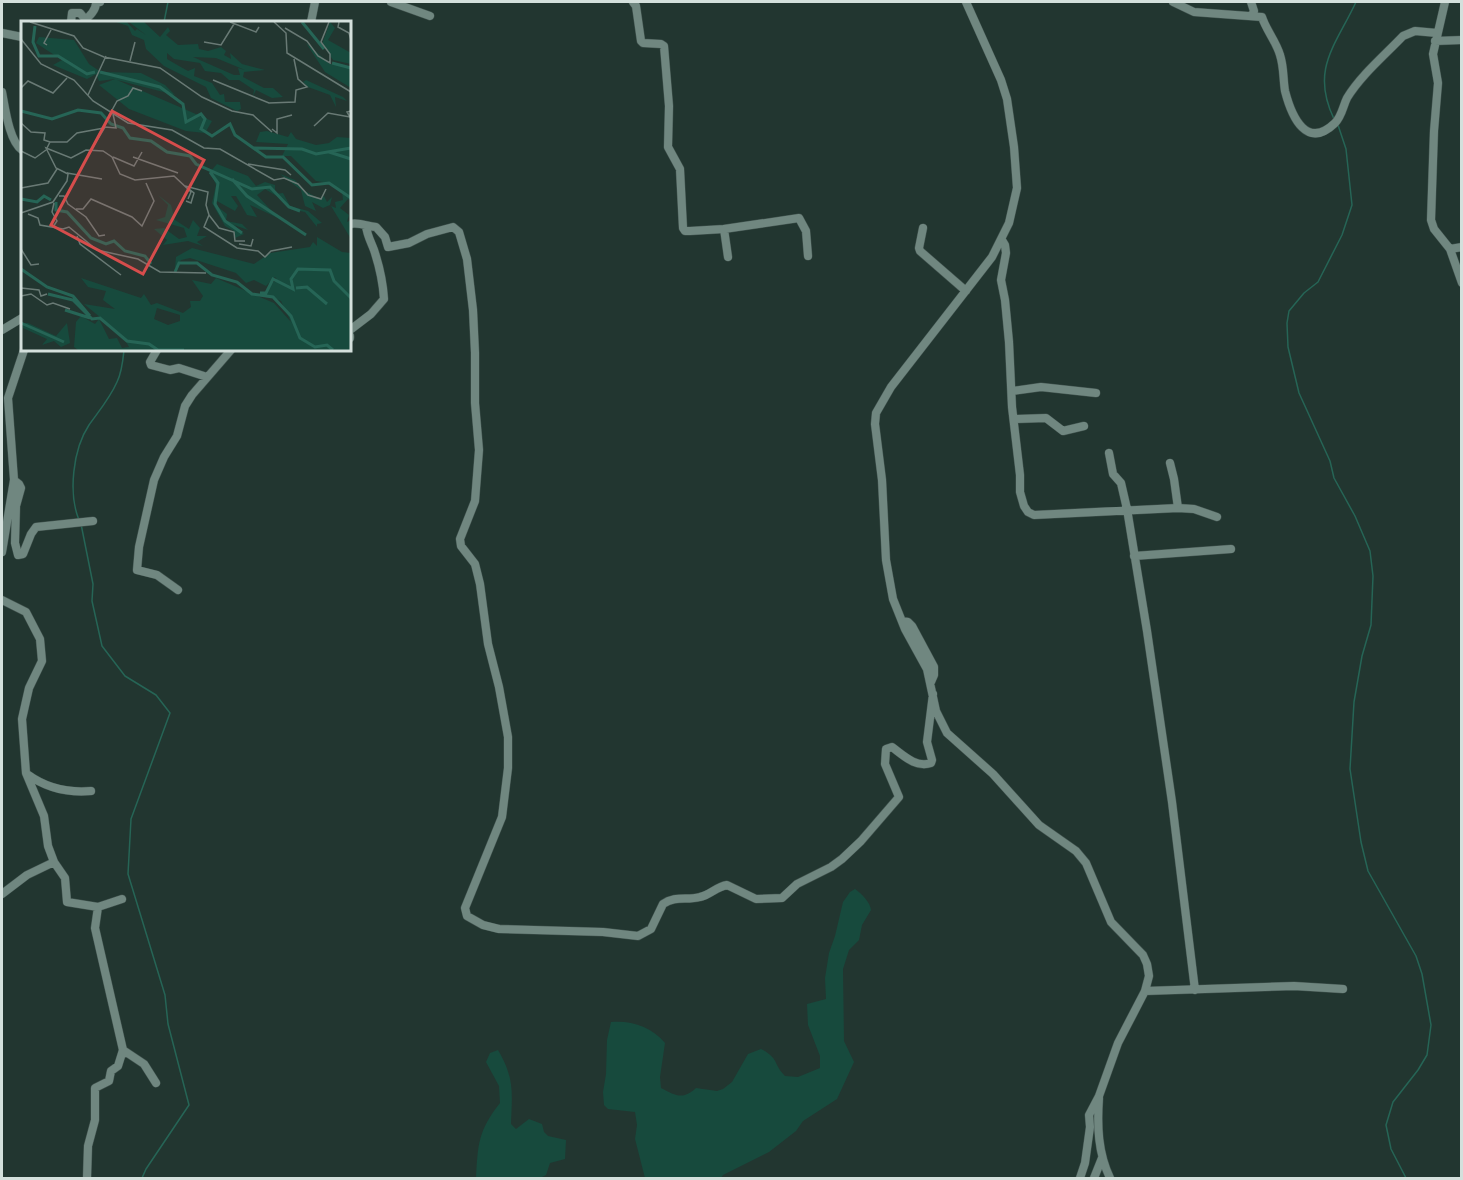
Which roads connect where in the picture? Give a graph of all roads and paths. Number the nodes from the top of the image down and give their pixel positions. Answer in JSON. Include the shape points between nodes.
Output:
{"nodes":[{"id":1,"x":100,"y":2,"type":"edge"},
{"id":2,"x":315,"y":2,"type":"edge"},
{"id":3,"x":391,"y":2,"type":"edge"},
{"id":4,"x":633,"y":2,"type":"edge"},
{"id":5,"x":966,"y":2,"type":"edge"},
{"id":6,"x":1173,"y":2,"type":"edge"},
{"id":7,"x":1251,"y":2,"type":"edge"},
{"id":8,"x":1444,"y":2,"type":"edge"},
{"id":9,"x":1252,"y":15,"type":"junction"},
{"id":10,"x":430,"y":16,"type":"dead end"},
{"id":11,"x":71,"y":21,"type":"edge"},
{"id":12,"x":311,"y":21,"type":"edge"},
{"id":13,"x":2,"y":33,"type":"edge"},
{"id":14,"x":21,"y":37,"type":"edge"},
{"id":15,"x":1436,"y":37,"type":"junction"},
{"id":16,"x":1461,"y":40,"type":"edge"},
{"id":17,"x":2,"y":92,"type":"edge"},
{"id":18,"x":21,"y":149,"type":"edge"},
{"id":19,"x":351,"y":224,"type":"edge"},
{"id":20,"x":366,"y":226,"type":"junction"},
{"id":21,"x":724,"y":228,"type":"junction"},
{"id":22,"x":923,"y":228,"type":"dead end"},
{"id":23,"x":1002,"y":240,"type":"junction"},
{"id":24,"x":1461,"y":248,"type":"edge"},
{"id":25,"x":1450,"y":249,"type":"junction"},
{"id":26,"x":808,"y":256,"type":"dead end"},
{"id":27,"x":728,"y":257,"type":"dead end"},
{"id":28,"x":1461,"y":283,"type":"edge"},
{"id":29,"x":966,"y":291,"type":"junction"},
{"id":30,"x":21,"y":319,"type":"edge"},
{"id":31,"x":351,"y":329,"type":"edge"},
{"id":32,"x":2,"y":330,"type":"edge"},
{"id":33,"x":24,"y":351,"type":"edge"},
{"id":34,"x":156,"y":351,"type":"edge"},
{"id":35,"x":230,"y":351,"type":"edge"},
{"id":36,"x":207,"y":377,"type":"junction"},
{"id":37,"x":1012,"y":391,"type":"junction"},
{"id":38,"x":1096,"y":393,"type":"dead end"},
{"id":39,"x":1014,"y":418,"type":"junction"},
{"id":40,"x":1084,"y":426,"type":"dead end"},
{"id":41,"x":1109,"y":453,"type":"dead end"},
{"id":42,"x":1170,"y":463,"type":"dead end"},
{"id":43,"x":14,"y":480,"type":"junction"},
{"id":44,"x":1178,"y":508,"type":"junction"},
{"id":45,"x":1127,"y":509,"type":"junction"},
{"id":46,"x":1217,"y":518,"type":"dead end"},
{"id":47,"x":93,"y":521,"type":"dead end"},
{"id":48,"x":1231,"y":549,"type":"dead end"},
{"id":49,"x":2,"y":552,"type":"edge"},
{"id":50,"x":1134,"y":556,"type":"junction"},
{"id":51,"x":178,"y":590,"type":"dead end"},
{"id":52,"x":2,"y":600,"type":"edge"},
{"id":53,"x":933,"y":694,"type":"junction"},
{"id":54,"x":26,"y":773,"type":"junction"},
{"id":55,"x":91,"y":791,"type":"dead end"},
{"id":56,"x":54,"y":862,"type":"junction"},
{"id":57,"x":2,"y":894,"type":"edge"},
{"id":58,"x":122,"y":899,"type":"dead end"},
{"id":59,"x":98,"y":907,"type":"junction"},
{"id":60,"x":1343,"y":989,"type":"dead end"},
{"id":61,"x":1195,"y":990,"type":"junction"},
{"id":62,"x":1145,"y":991,"type":"junction"},
{"id":63,"x":123,"y":1050,"type":"junction"},
{"id":64,"x":156,"y":1083,"type":"dead end"},
{"id":65,"x":1099,"y":1096,"type":"junction"},
{"id":66,"x":1102,"y":1158,"type":"junction"},
{"id":67,"x":87,"y":1179,"type":"edge"},
{"id":68,"x":1080,"y":1179,"type":"edge"},
{"id":69,"x":1094,"y":1179,"type":"edge"},
{"id":70,"x":1110,"y":1179,"type":"edge"}],
"edges":[{"from":1,"to":11,"type":"street","via":[[87,18],[72,13]]},
{"from":2,"to":12,"type":"street"},
{"from":3,"to":10,"type":"street"},
{"from":4,"to":21,"type":"street","via":[[641,41],[664,46],[668,147],[680,168],[683,228]]},
{"from":5,"to":23,"type":"street","via":[[1001,80],[1011,123],[1017,188]]},
{"from":6,"to":9,"type":"street","via":[[1194,12]]},
{"from":7,"to":9,"type":"street"},
{"from":8,"to":15,"type":"street"},
{"from":9,"to":15,"type":"street","via":[[1262,17],[1277,44],[1285,89],[1307,133],[1322,133],[1336,122],[1347,98],[1403,36],[1415,31]]},
{"from":13,"to":14,"type":"street"},
{"from":15,"to":16,"type":"street"},
{"from":15,"to":25,"type":"street","via":[[1433,59],[1438,89],[1431,220]]},
{"from":17,"to":18,"type":"street"},
{"from":19,"to":20,"type":"street"},
{"from":20,"to":31,"type":"street","via":[[384,299]]},
{"from":20,"to":53,"type":"street","via":[[377,228],[388,248],[453,227],[459,232],[467,260],[476,353],[478,474],[476,501],[460,539],[475,564],[480,584],[508,738],[508,768],[502,817],[465,908],[467,916],[499,929],[638,936],[651,928],[663,904],[679,897],[703,897],[727,885],[756,899],[782,898],[797,884],[842,859],[899,797],[885,764],[886,749],[892,747],[917,764],[931,763],[927,742]]},
{"from":21,"to":26,"type":"street","via":[[799,218],[806,231]]},
{"from":21,"to":27,"type":"street"},
{"from":22,"to":29,"type":"street","via":[[920,251]]},
{"from":23,"to":29,"type":"street"},
{"from":23,"to":37,"type":"street","via":[[1006,253],[1001,280]]},
{"from":24,"to":25,"type":"street"},
{"from":25,"to":28,"type":"street"},
{"from":29,"to":53,"type":"street","via":[[891,387],[876,413],[875,424],[893,599],[927,669]]},
{"from":30,"to":32,"type":"street"},
{"from":33,"to":43,"type":"street","via":[[8,398]]},
{"from":34,"to":36,"type":"street","via":[[152,365]]},
{"from":35,"to":36,"type":"street"},
{"from":36,"to":51,"type":"street","via":[[188,400],[177,436],[159,468],[139,547],[137,570],[157,575]]},
{"from":37,"to":38,"type":"street","via":[[1041,387]]},
{"from":37,"to":39,"type":"street"},
{"from":39,"to":40,"type":"street","via":[[1046,418],[1063,430]]},
{"from":39,"to":45,"type":"street","via":[[1020,492],[1028,512],[1034,515]]},
{"from":41,"to":45,"type":"street"},
{"from":42,"to":44,"type":"street"},
{"from":43,"to":47,"type":"street","via":[[21,488],[16,506],[18,555],[23,554],[35,528]]},
{"from":43,"to":49,"type":"street"},
{"from":44,"to":45,"type":"street"},
{"from":44,"to":46,"type":"street","via":[[1194,509]]},
{"from":45,"to":50,"type":"street"},
{"from":48,"to":50,"type":"street"},
{"from":50,"to":61,"type":"street"},
{"from":52,"to":54,"type":"street","via":[[26,612],[40,639],[42,661],[29,688],[22,719]]},
{"from":53,"to":62,"type":"street","via":[[947,733],[993,774],[1039,825],[1076,851],[1086,863],[1112,921],[1145,959],[1149,969]]},
{"from":54,"to":55,"type":"street","via":[[59,789]]},
{"from":54,"to":56,"type":"street","via":[[44,816]]},
{"from":56,"to":57,"type":"street","via":[[27,875]]},
{"from":56,"to":59,"type":"street","via":[[65,878],[67,902]]},
{"from":58,"to":59,"type":"street"},
{"from":59,"to":63,"type":"street","via":[[95,928]]},
{"from":60,"to":61,"type":"street","via":[[1294,986]]},
{"from":61,"to":62,"type":"street"},
{"from":62,"to":65,"type":"street","via":[[1113,1055]]},
{"from":63,"to":64,"type":"street","via":[[144,1064]]},
{"from":63,"to":67,"type":"street","via":[[110,1081],[95,1088]]},
{"from":65,"to":66,"type":"street"},
{"from":65,"to":68,"type":"street","via":[[1089,1115]]},
{"from":66,"to":69,"type":"street"},
{"from":66,"to":70,"type":"street"}]}
